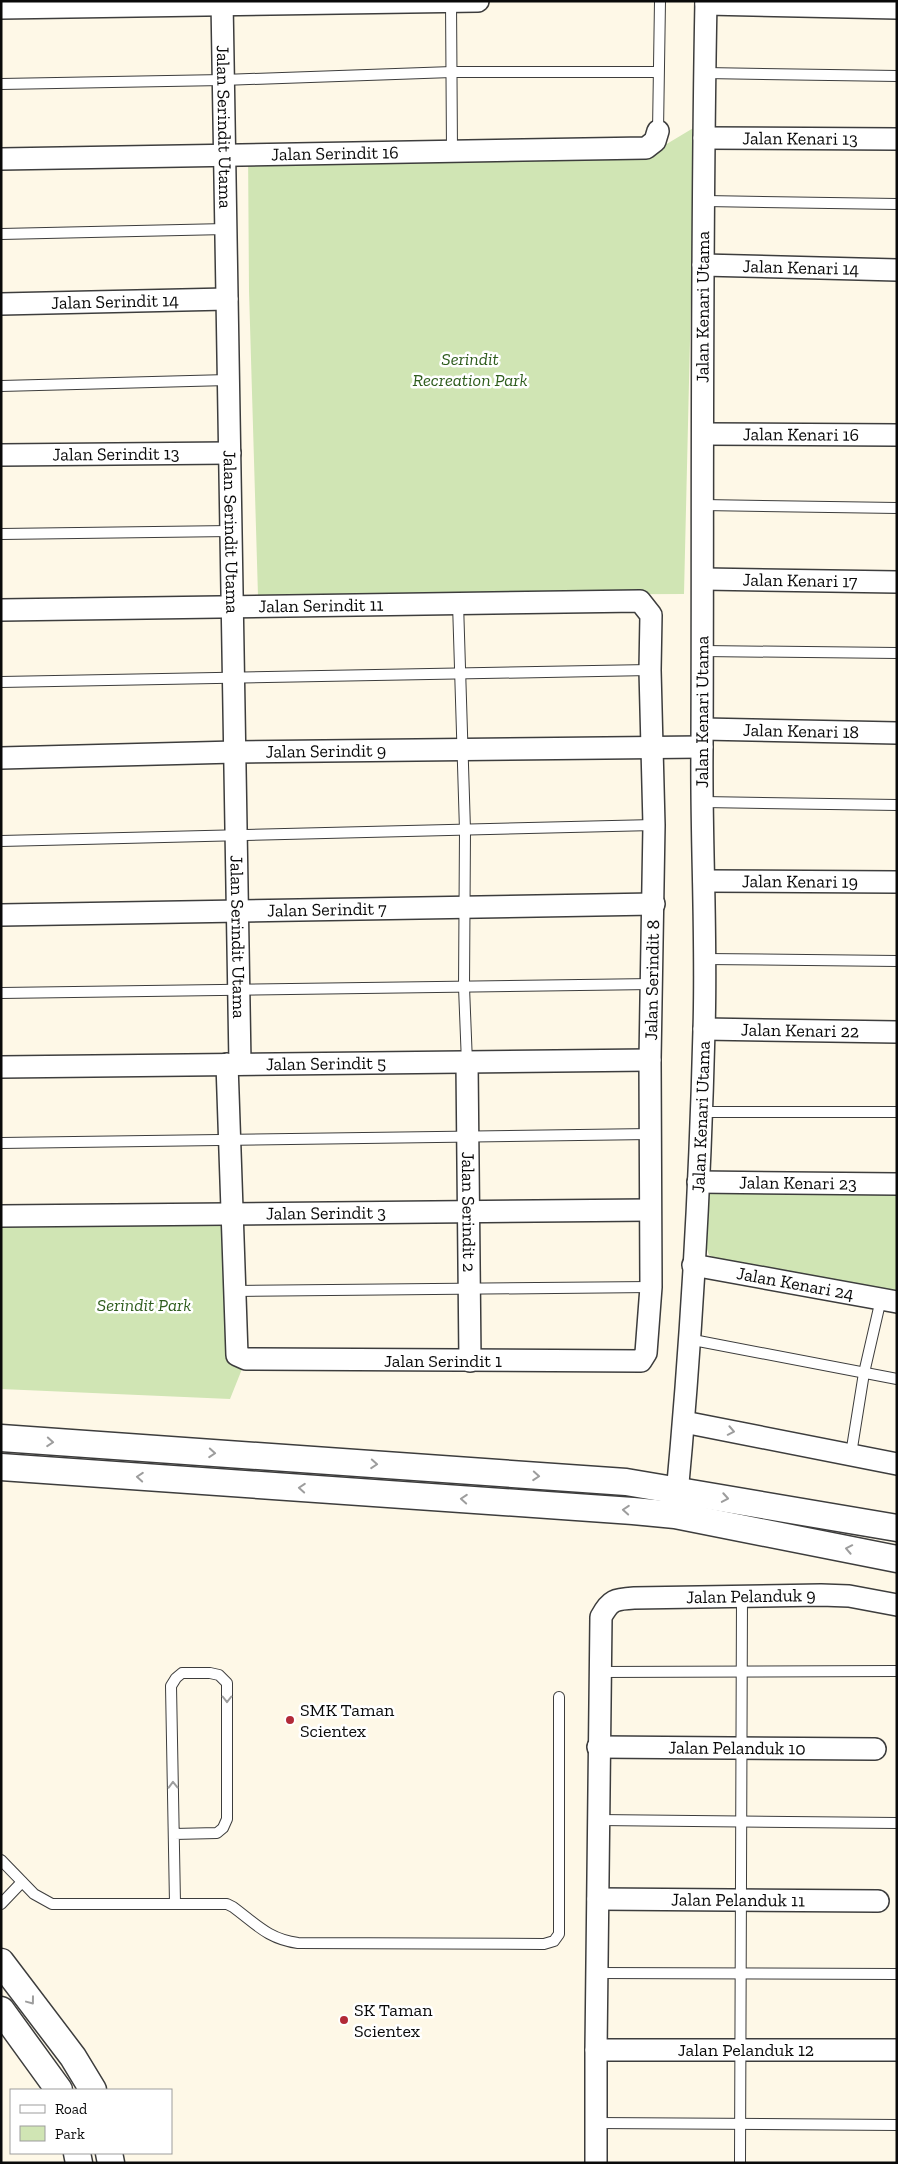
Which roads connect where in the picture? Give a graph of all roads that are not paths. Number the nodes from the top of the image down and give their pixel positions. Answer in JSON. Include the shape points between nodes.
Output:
{"nodes":[{"id":1,"x":451,"y":1,"type":"edge"},
{"id":2,"x":478,"y":1,"type":"edge"},
{"id":3,"x":660,"y":1,"type":"edge"},
{"id":4,"x":222,"y":3,"type":"edge"},
{"id":5,"x":706,"y":3,"type":"edge"},
{"id":6,"x":1,"y":8,"type":"edge"},
{"id":7,"x":897,"y":8,"type":"edge"},
{"id":8,"x":452,"y":72,"type":"junction"},
{"id":9,"x":658,"y":72,"type":"junction"},
{"id":10,"x":705,"y":73,"type":"junction"},
{"id":11,"x":897,"y":76,"type":"edge"},
{"id":12,"x":223,"y":80,"type":"junction"},
{"id":13,"x":1,"y":84,"type":"edge"},
{"id":14,"x":658,"y":132,"type":"joint"},
{"id":15,"x":704,"y":138,"type":"junction"},
{"id":16,"x":897,"y":139,"type":"edge"},
{"id":17,"x":452,"y":151,"type":"junction"},
{"id":18,"x":225,"y":155,"type":"junction"},
{"id":19,"x":1,"y":158,"type":"edge"},
{"id":20,"x":705,"y":201,"type":"junction"},
{"id":21,"x":897,"y":204,"type":"edge"},
{"id":22,"x":226,"y":229,"type":"junction"},
{"id":23,"x":1,"y":234,"type":"edge"},
{"id":24,"x":703,"y":265,"type":"junction"},
{"id":25,"x":897,"y":270,"type":"edge"},
{"id":26,"x":227,"y":299,"type":"junction"},
{"id":27,"x":1,"y":304,"type":"edge"},
{"id":28,"x":228,"y":380,"type":"junction"},
{"id":29,"x":1,"y":386,"type":"edge"},
{"id":30,"x":703,"y":434,"type":"junction"},
{"id":31,"x":897,"y":435,"type":"edge"},
{"id":32,"x":230,"y":453,"type":"junction"},
{"id":33,"x":1,"y":455,"type":"edge"},
{"id":34,"x":703,"y":505,"type":"junction"},
{"id":35,"x":897,"y":508,"type":"edge"},
{"id":36,"x":231,"y":531,"type":"junction"},
{"id":37,"x":1,"y":534,"type":"edge"},
{"id":38,"x":704,"y":579,"type":"junction"},
{"id":39,"x":897,"y":582,"type":"edge"},
{"id":40,"x":640,"y":601,"type":"joint"},
{"id":41,"x":458,"y":603,"type":"junction"},
{"id":42,"x":232,"y":606,"type":"junction"},
{"id":43,"x":1,"y":610,"type":"edge"},
{"id":44,"x":703,"y":651,"type":"junction"},
{"id":45,"x":897,"y":653,"type":"edge"},
{"id":46,"x":650,"y":670,"type":"junction"},
{"id":47,"x":461,"y":673,"type":"junction"},
{"id":48,"x":234,"y":679,"type":"junction"},
{"id":49,"x":1,"y":682,"type":"edge"},
{"id":50,"x":897,"y":733,"type":"edge"},
{"id":51,"x":702,"y":738,"type":"junction"},
{"id":52,"x":651,"y":747,"type":"junction"},
{"id":53,"x":463,"y":748,"type":"junction"},
{"id":54,"x":235,"y":752,"type":"junction"},
{"id":55,"x":1,"y":758,"type":"edge"},
{"id":56,"x":703,"y":802,"type":"junction"},
{"id":57,"x":897,"y":805,"type":"edge"},
{"id":58,"x":654,"y":825,"type":"junction"},
{"id":59,"x":465,"y":830,"type":"junction"},
{"id":60,"x":236,"y":836,"type":"junction"},
{"id":61,"x":1,"y":842,"type":"edge"},
{"id":62,"x":704,"y":881,"type":"junction"},
{"id":63,"x":897,"y":882,"type":"edge"},
{"id":64,"x":654,"y":904,"type":"junction"},
{"id":65,"x":465,"y":906,"type":"junction"},
{"id":66,"x":238,"y":910,"type":"junction"},
{"id":67,"x":1,"y":915,"type":"edge"},
{"id":68,"x":704,"y":959,"type":"junction"},
{"id":69,"x":897,"y":961,"type":"edge"},
{"id":70,"x":652,"y":984,"type":"junction"},
{"id":71,"x":464,"y":987,"type":"junction"},
{"id":72,"x":239,"y":990,"type":"junction"},
{"id":73,"x":1,"y":993,"type":"edge"},
{"id":74,"x":704,"y":1029,"type":"junction"},
{"id":75,"x":897,"y":1032,"type":"edge"},
{"id":76,"x":650,"y":1060,"type":"junction"},
{"id":77,"x":467,"y":1063,"type":"junction"},
{"id":78,"x":234,"y":1064,"type":"junction"},
{"id":79,"x":1,"y":1067,"type":"edge"},
{"id":80,"x":700,"y":1112,"type":"junction"},
{"id":81,"x":897,"y":1112,"type":"edge"},
{"id":82,"x":650,"y":1134,"type":"junction"},
{"id":83,"x":469,"y":1137,"type":"junction"},
{"id":84,"x":228,"y":1140,"type":"junction"},
{"id":85,"x":1,"y":1143,"type":"edge"},
{"id":86,"x":698,"y":1182,"type":"junction"},
{"id":87,"x":897,"y":1184,"type":"edge"},
{"id":88,"x":650,"y":1210,"type":"junction"},
{"id":89,"x":469,"y":1212,"type":"junction"},
{"id":90,"x":233,"y":1214,"type":"junction"},
{"id":91,"x":1,"y":1216,"type":"edge"},
{"id":92,"x":693,"y":1264,"type":"junction"},
{"id":93,"x":651,"y":1287,"type":"junction"},
{"id":94,"x":469,"y":1290,"type":"junction"},
{"id":95,"x":234,"y":1292,"type":"junction"},
{"id":96,"x":889,"y":1301,"type":"edge"},
{"id":97,"x":688,"y":1339,"type":"junction"},
{"id":98,"x":246,"y":1359,"type":"joint"},
{"id":99,"x":470,"y":1361,"type":"junction"},
{"id":100,"x":641,"y":1361,"type":"joint"},
{"id":101,"x":864,"y":1373,"type":"junction"},
{"id":102,"x":897,"y":1379,"type":"edge"},
{"id":103,"x":684,"y":1422,"type":"junction"},
{"id":104,"x":1,"y":1438,"type":"edge"},
{"id":105,"x":851,"y":1454,"type":"junction"},
{"id":106,"x":897,"y":1464,"type":"edge"},
{"id":107,"x":1,"y":1468,"type":"edge"},
{"id":108,"x":676,"y":1502,"type":"junction"},
{"id":109,"x":871,"y":1524,"type":"junction"},
{"id":110,"x":897,"y":1528,"type":"edge"},
{"id":111,"x":897,"y":1537,"type":"edge"},
{"id":112,"x":897,"y":1559,"type":"edge"},
{"id":113,"x":742,"y":1596,"type":"junction"},
{"id":114,"x":897,"y":1606,"type":"edge"},
{"id":115,"x":742,"y":1671,"type":"junction"},
{"id":116,"x":897,"y":1671,"type":"edge"},
{"id":117,"x":599,"y":1672,"type":"junction"},
{"id":118,"x":559,"y":1697,"type":"dead end"},
{"id":119,"x":598,"y":1747,"type":"junction"},
{"id":120,"x":742,"y":1748,"type":"junction"},
{"id":121,"x":875,"y":1748,"type":"dead end"},
{"id":122,"x":598,"y":1820,"type":"junction"},
{"id":123,"x":741,"y":1822,"type":"junction"},
{"id":124,"x":897,"y":1823,"type":"edge"},
{"id":125,"x":174,"y":1834,"type":"junction"},
{"id":126,"x":1,"y":1860,"type":"edge"},
{"id":127,"x":22,"y":1882,"type":"junction"},
{"id":128,"x":598,"y":1899,"type":"junction"},
{"id":129,"x":741,"y":1900,"type":"junction"},
{"id":130,"x":878,"y":1901,"type":"dead end"},
{"id":131,"x":175,"y":1903,"type":"junction"},
{"id":132,"x":1,"y":1904,"type":"edge"},
{"id":133,"x":1,"y":1962,"type":"edge"},
{"id":134,"x":596,"y":1973,"type":"junction"},
{"id":135,"x":740,"y":1974,"type":"junction"},
{"id":136,"x":897,"y":1974,"type":"edge"},
{"id":137,"x":1,"y":2010,"type":"edge"},
{"id":138,"x":596,"y":2050,"type":"junction"},
{"id":139,"x":740,"y":2050,"type":"junction"},
{"id":140,"x":897,"y":2050,"type":"edge"},
{"id":141,"x":58,"y":2089,"type":"edge"},
{"id":142,"x":92,"y":2089,"type":"edge"},
{"id":143,"x":596,"y":2123,"type":"junction"},
{"id":144,"x":740,"y":2124,"type":"junction"},
{"id":145,"x":897,"y":2125,"type":"edge"},
{"id":146,"x":596,"y":2163,"type":"edge"},
{"id":147,"x":740,"y":2163,"type":"edge"}],
"edges":[{"from":1,"to":2,"type":"street"},
{"from":1,"to":4,"type":"street"},
{"from":1,"to":8,"type":"lane"},
{"from":3,"to":9,"type":"lane"},
{"from":4,"to":6,"type":"street"},
{"from":4,"to":12,"type":"street","name":"Jalan Serindit Utama"},
{"from":5,"to":7,"type":"street"},
{"from":5,"to":10,"type":"street","name":"Jalan Kenari Utama"},
{"from":8,"to":9,"type":"lane"},
{"from":8,"to":12,"type":"lane"},
{"from":8,"to":17,"type":"lane"},
{"from":9,"to":14,"type":"lane"},
{"from":10,"to":11,"type":"lane"},
{"from":10,"to":15,"type":"street","name":"Jalan Kenari Utama"},
{"from":12,"to":13,"type":"lane"},
{"from":12,"to":18,"type":"street","name":"Jalan Serindit Utama"},
{"from":14,"to":17,"type":"street","name":"Jalan Serindit 16","via":[[655,142],[646,148]]},
{"from":15,"to":16,"type":"street","name":"Jalan Kenari 13"},
{"from":15,"to":20,"type":"street","name":"Jalan Kenari Utama"},
{"from":17,"to":18,"type":"street","name":"Jalan Serindit 16"},
{"from":18,"to":19,"type":"street","name":"Jalan Serindit 16"},
{"from":18,"to":22,"type":"street","name":"Jalan Serindit Utama"},
{"from":20,"to":21,"type":"lane"},
{"from":20,"to":24,"type":"street","name":"Jalan Kenari Utama"},
{"from":22,"to":23,"type":"lane"},
{"from":22,"to":26,"type":"street","name":"Jalan Serindit Utama"},
{"from":24,"to":25,"type":"street","name":"Jalan Kenari 14"},
{"from":24,"to":30,"type":"street","name":"Jalan Kenari Utama"},
{"from":26,"to":27,"type":"street","name":"Jalan Serindit 14"},
{"from":26,"to":28,"type":"street","name":"Jalan Serindit Utama"},
{"from":28,"to":29,"type":"lane"},
{"from":28,"to":32,"type":"street","name":"Jalan Serindit Utama"},
{"from":30,"to":31,"type":"street","name":"Jalan Kenari 16"},
{"from":30,"to":34,"type":"street","name":"Jalan Kenari Utama"},
{"from":32,"to":33,"type":"street","name":"Jalan Serindit 13"},
{"from":32,"to":36,"type":"street","name":"Jalan Serindit Utama"},
{"from":34,"to":35,"type":"lane"},
{"from":34,"to":38,"type":"street","name":"Jalan Kenari Utama"},
{"from":36,"to":37,"type":"lane"},
{"from":36,"to":42,"type":"street","name":"Jalan Serindit Utama"},
{"from":38,"to":39,"type":"street","name":"Jalan Kenari 17"},
{"from":38,"to":44,"type":"street","name":"Jalan Kenari Utama"},
{"from":40,"to":41,"type":"street","name":"Jalan Serindit 11"},
{"from":40,"to":46,"type":"street","name":"Jalan Serindit 8","via":[[651,615]]},
{"from":41,"to":42,"type":"street","name":"Jalan Serindit 11"},
{"from":41,"to":47,"type":"lane"},
{"from":42,"to":43,"type":"street","name":"Jalan Serindit 11"},
{"from":42,"to":48,"type":"street","name":"Jalan Serindit Utama"},
{"from":44,"to":45,"type":"lane"},
{"from":44,"to":51,"type":"street","name":"Jalan Kenari Utama"},
{"from":46,"to":47,"type":"lane"},
{"from":46,"to":52,"type":"street","name":"Jalan Serindit 8"},
{"from":47,"to":48,"type":"lane"},
{"from":47,"to":53,"type":"lane"},
{"from":48,"to":49,"type":"lane"},
{"from":48,"to":54,"type":"street","name":"Jalan Serindit Utama"},
{"from":50,"to":51,"type":"street","name":"Jalan Kenari 18"},
{"from":51,"to":52,"type":"street","name":"Jalan Kenari 18"},
{"from":51,"to":56,"type":"street","name":"Jalan Kenari Utama"},
{"from":52,"to":53,"type":"street","name":"Jalan Serindit 9"},
{"from":52,"to":58,"type":"street","name":"Jalan Serindit 8"},
{"from":53,"to":54,"type":"street","name":"Jalan Serindit 9"},
{"from":53,"to":59,"type":"lane"},
{"from":54,"to":55,"type":"street","name":"Jalan Serindit 9"},
{"from":54,"to":60,"type":"street","name":"Jalan Serindit Utama"},
{"from":56,"to":57,"type":"lane"},
{"from":56,"to":62,"type":"street","name":"Jalan Kenari Utama"},
{"from":58,"to":59,"type":"lane"},
{"from":58,"to":64,"type":"street","name":"Jalan Serindit 8"},
{"from":59,"to":60,"type":"lane"},
{"from":59,"to":65,"type":"lane"},
{"from":60,"to":61,"type":"lane"},
{"from":60,"to":66,"type":"street","name":"Jalan Serindit Utama"},
{"from":62,"to":63,"type":"street","name":"Jalan Kenari 19"},
{"from":62,"to":68,"type":"street","name":"Jalan Kenari Utama"},
{"from":64,"to":65,"type":"street","name":"Jalan Serindit 7"},
{"from":64,"to":70,"type":"street","name":"Jalan Serindit 8"},
{"from":65,"to":66,"type":"street","name":"Jalan Serindit 7"},
{"from":65,"to":71,"type":"lane"},
{"from":66,"to":67,"type":"street","name":"Jalan Serindit 7"},
{"from":66,"to":72,"type":"street","name":"Jalan Serindit Utama"},
{"from":68,"to":69,"type":"lane"},
{"from":68,"to":74,"type":"street","name":"Jalan Kenari Utama"},
{"from":70,"to":71,"type":"lane"},
{"from":70,"to":76,"type":"street","name":"Jalan Serindit 8"},
{"from":71,"to":72,"type":"lane"},
{"from":71,"to":77,"type":"lane"},
{"from":72,"to":73,"type":"lane"},
{"from":72,"to":78,"type":"street","name":"Jalan Serindit Utama"},
{"from":74,"to":75,"type":"street","name":"Jalan Kenari 22"},
{"from":74,"to":80,"type":"street","name":"Jalan Kenari Utama"},
{"from":76,"to":77,"type":"street","name":"Jalan Serindit 5"},
{"from":76,"to":82,"type":"street","name":"Jalan Serindit 8"},
{"from":77,"to":78,"type":"street","name":"Jalan Serindit 5"},
{"from":77,"to":83,"type":"street","name":"Jalan Serindit 2"},
{"from":78,"to":79,"type":"street","name":"Jalan Serindit 5"},
{"from":78,"to":84,"type":"street","name":"Jalan Serindit Utama"},
{"from":80,"to":81,"type":"lane"},
{"from":80,"to":86,"type":"street","name":"Jalan Kenari Utama"},
{"from":82,"to":83,"type":"lane"},
{"from":82,"to":88,"type":"street","name":"Jalan Serindit 8"},
{"from":83,"to":84,"type":"lane"},
{"from":83,"to":89,"type":"street","name":"Jalan Serindit 2"},
{"from":84,"to":85,"type":"lane"},
{"from":84,"to":90,"type":"street","name":"Jalan Serindit Utama"},
{"from":86,"to":87,"type":"street","name":"Jalan Kenari 23"},
{"from":86,"to":92,"type":"street","name":"Jalan Kenari Utama"},
{"from":88,"to":89,"type":"street","name":"Jalan Serindit 3"},
{"from":88,"to":93,"type":"street","name":"Jalan Serindit 8"},
{"from":89,"to":90,"type":"street","name":"Jalan Serindit 3"},
{"from":89,"to":94,"type":"street","name":"Jalan Serindit 2"},
{"from":90,"to":91,"type":"street","name":"Jalan Serindit 3"},
{"from":90,"to":95,"type":"street","name":"Jalan Serindit Utama"},
{"from":92,"to":96,"type":"street","name":"Jalan Kenari 24"},
{"from":92,"to":97,"type":"street","name":"Jalan Kenari Utama"},
{"from":93,"to":94,"type":"lane"},
{"from":93,"to":100,"type":"street","name":"Jalan Serindit 8","via":[[646,1353]]},
{"from":94,"to":95,"type":"lane"},
{"from":94,"to":99,"type":"street","name":"Jalan Serindit 2"},
{"from":95,"to":98,"type":"street","name":"Jalan Serindit Utama","via":[[235,1346],[237,1355]]},
{"from":96,"to":101,"type":"lane"},
{"from":97,"to":101,"type":"lane"},
{"from":97,"to":103,"type":"street","name":"Jalan Kenari Utama"},
{"from":98,"to":99,"type":"street","name":"Jalan Serindit 1"},
{"from":99,"to":100,"type":"street","name":"Jalan Serindit 1"},
{"from":101,"to":102,"type":"lane"},
{"from":101,"to":105,"type":"lane"},
{"from":103,"to":105,"type":"street","one_way":true},
{"from":103,"to":108,"type":"street","name":"Jalan Kenari Utama"},
{"from":104,"to":108,"type":"street","one_way":true,"via":[[626,1482]]},
{"from":105,"to":106,"type":"street"},
{"from":108,"to":107,"type":"street","one_way":true,"via":[[623,1510]]},
{"from":108,"to":109,"type":"street","one_way":true},
{"from":112,"to":108,"type":"street","one_way":true},
{"from":109,"to":110,"type":"street"},
{"from":109,"to":111,"type":"street"},
{"from":113,"to":114,"type":"street","name":"Jalan Pelanduk 9","via":[[849,1596]]},
{"from":113,"to":115,"type":"lane"},
{"from":113,"to":117,"type":"street","name":"Jalan Pelanduk 9","via":[[616,1599],[606,1606],[601,1617]]},
{"from":115,"to":116,"type":"lane"},
{"from":115,"to":117,"type":"lane"},
{"from":115,"to":120,"type":"lane"},
{"from":117,"to":119,"type":"street"},
{"from":118,"to":131,"type":"lane","via":[[559,1934],[554,1941],[544,1944],[298,1943],[267,1934],[227,1904]]},
{"from":119,"to":120,"type":"street","name":"Jalan Pelanduk 10"},
{"from":119,"to":122,"type":"street"},
{"from":120,"to":121,"type":"street","name":"Jalan Pelanduk 10"},
{"from":120,"to":123,"type":"lane"},
{"from":122,"to":123,"type":"lane"},
{"from":122,"to":128,"type":"street"},
{"from":123,"to":124,"type":"lane"},
{"from":123,"to":129,"type":"lane"},
{"from":125,"to":125,"type":"lane","one_way":true,"via":[[172,1686],[182,1672],[219,1675],[227,1683],[227,1819],[216,1833]]},
{"from":125,"to":131,"type":"lane"},
{"from":126,"to":127,"type":"lane"},
{"from":127,"to":131,"type":"lane","via":[[34,1894],[52,1904]]},
{"from":127,"to":132,"type":"lane"},
{"from":128,"to":129,"type":"street","name":"Jalan Pelanduk 11"},
{"from":128,"to":134,"type":"street"},
{"from":129,"to":130,"type":"street","name":"Jalan Pelanduk 11"},
{"from":129,"to":135,"type":"lane"},
{"from":133,"to":142,"type":"street","one_way":true,"via":[[73,2057]]},
{"from":134,"to":135,"type":"lane"},
{"from":134,"to":138,"type":"street"},
{"from":135,"to":136,"type":"lane"},
{"from":135,"to":139,"type":"lane"},
{"from":137,"to":141,"type":"street"},
{"from":138,"to":139,"type":"street","name":"Jalan Pelanduk 12"},
{"from":138,"to":143,"type":"street"},
{"from":139,"to":140,"type":"street","name":"Jalan Pelanduk 12"},
{"from":139,"to":144,"type":"lane"},
{"from":143,"to":144,"type":"lane"},
{"from":143,"to":146,"type":"street"},
{"from":144,"to":145,"type":"lane"},
{"from":144,"to":147,"type":"lane"}]}
